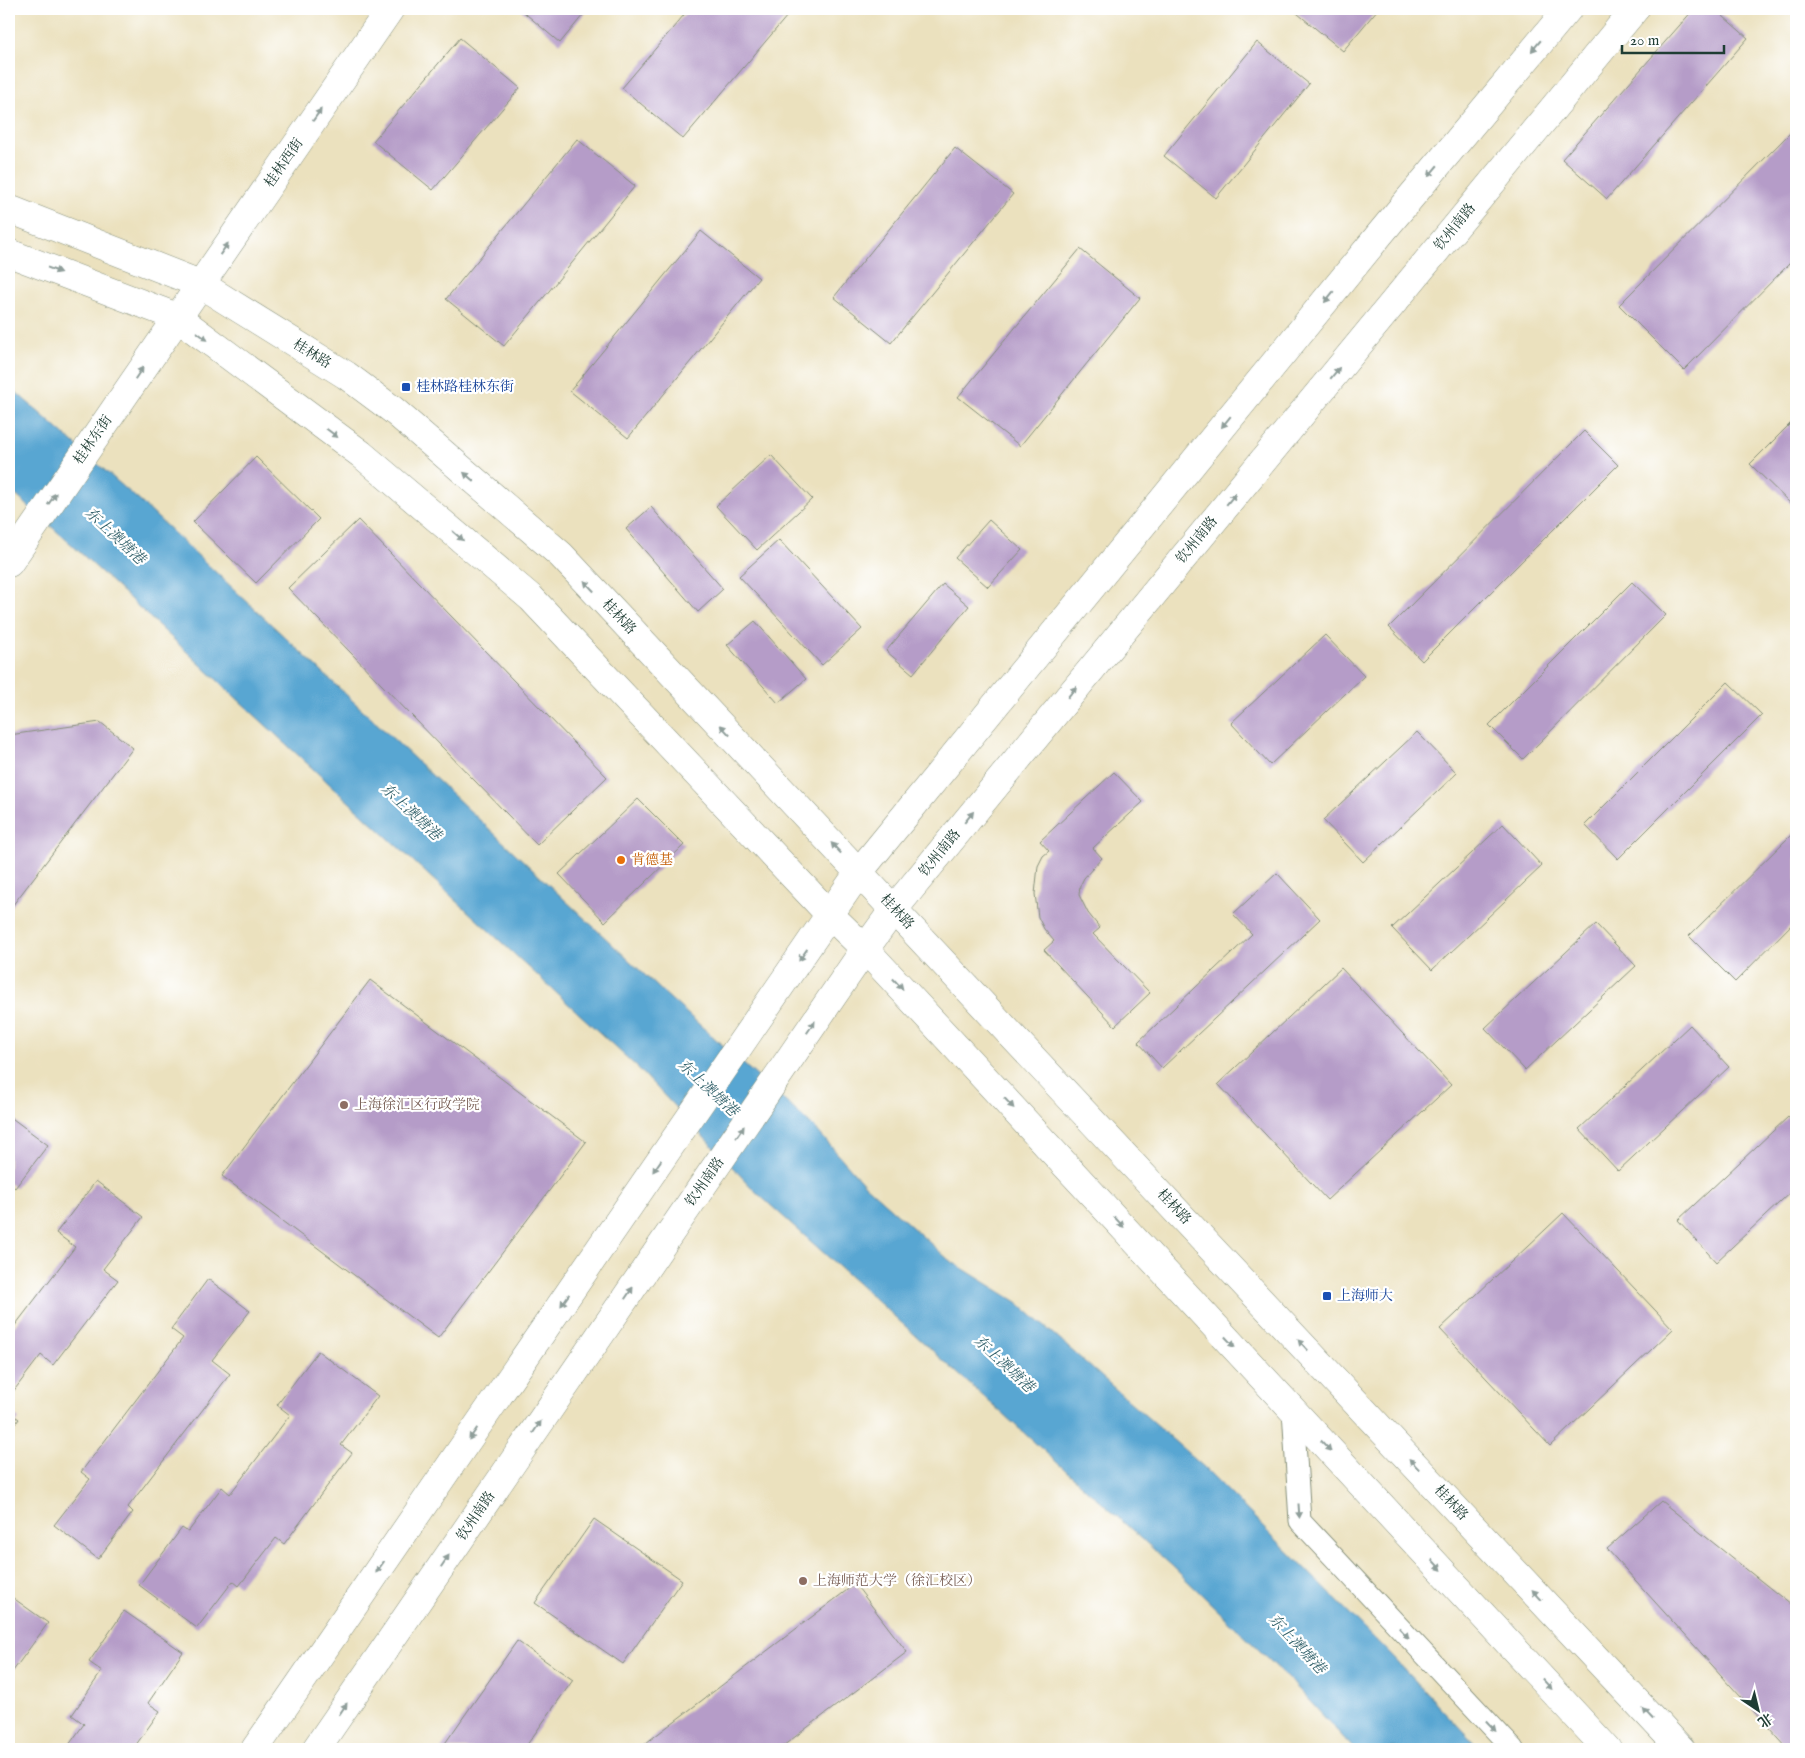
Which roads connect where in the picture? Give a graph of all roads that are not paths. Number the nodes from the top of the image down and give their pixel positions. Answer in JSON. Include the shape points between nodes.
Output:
{"nodes":[{"id":1,"x":390,"y":9,"type":"edge"},
{"id":2,"x":1568,"y":9,"type":"edge"},
{"id":3,"x":1635,"y":9,"type":"edge"},
{"id":4,"x":9,"y":209,"type":"edge"},
{"id":5,"x":9,"y":252,"type":"edge"},
{"id":6,"x":200,"y":284,"type":"junction"},
{"id":7,"x":177,"y":317,"type":"junction"},
{"id":8,"x":9,"y":563,"type":"edge"},
{"id":9,"x":859,"y":872,"type":"junction"},
{"id":10,"x":894,"y":909,"type":"junction"},
{"id":11,"x":830,"y":915,"type":"junction"},
{"id":12,"x":865,"y":949,"type":"junction"},
{"id":13,"x":1293,"y":1410,"type":"junction"},
{"id":14,"x":255,"y":1749,"type":"edge"},
{"id":15,"x":316,"y":1749,"type":"edge"},
{"id":16,"x":1513,"y":1749,"type":"edge"},
{"id":17,"x":1608,"y":1749,"type":"edge"},
{"id":18,"x":1681,"y":1749,"type":"edge"}],
"edges":[{"from":6,"to":1,"type":"street","name":"桂林西街","one_way":true},
{"from":2,"to":9,"type":"street","one_way":true},
{"from":10,"to":3,"type":"street","name":"钦州南路","one_way":true},
{"from":4,"to":6,"type":"street","name":"桂林路"},
{"from":5,"to":7,"type":"street","one_way":true},
{"from":6,"to":7,"type":"street","name":"桂林西街"},
{"from":9,"to":6,"type":"street","name":"桂林路","one_way":true,"via":[[561,555],[393,410],[346,375]]},
{"from":8,"to":7,"type":"street","name":"桂林东街","one_way":true},
{"from":7,"to":11,"type":"street","one_way":true,"via":[[360,454],[531,598]]},
{"from":9,"to":10,"type":"street","name":"桂林路"},
{"from":9,"to":11,"type":"street"},
{"from":10,"to":12,"type":"street","name":"钦州南路"},
{"from":18,"to":10,"type":"street","name":"桂林路","one_way":true},
{"from":11,"to":12,"type":"street"},
{"from":11,"to":14,"type":"street","one_way":true},
{"from":12,"to":13,"type":"street","one_way":true},
{"from":15,"to":12,"type":"street","name":"钦州南路","one_way":true},
{"from":13,"to":16,"type":"lane","one_way":true,"via":[[1300,1522]]},
{"from":13,"to":17,"type":"street","one_way":true}]}
